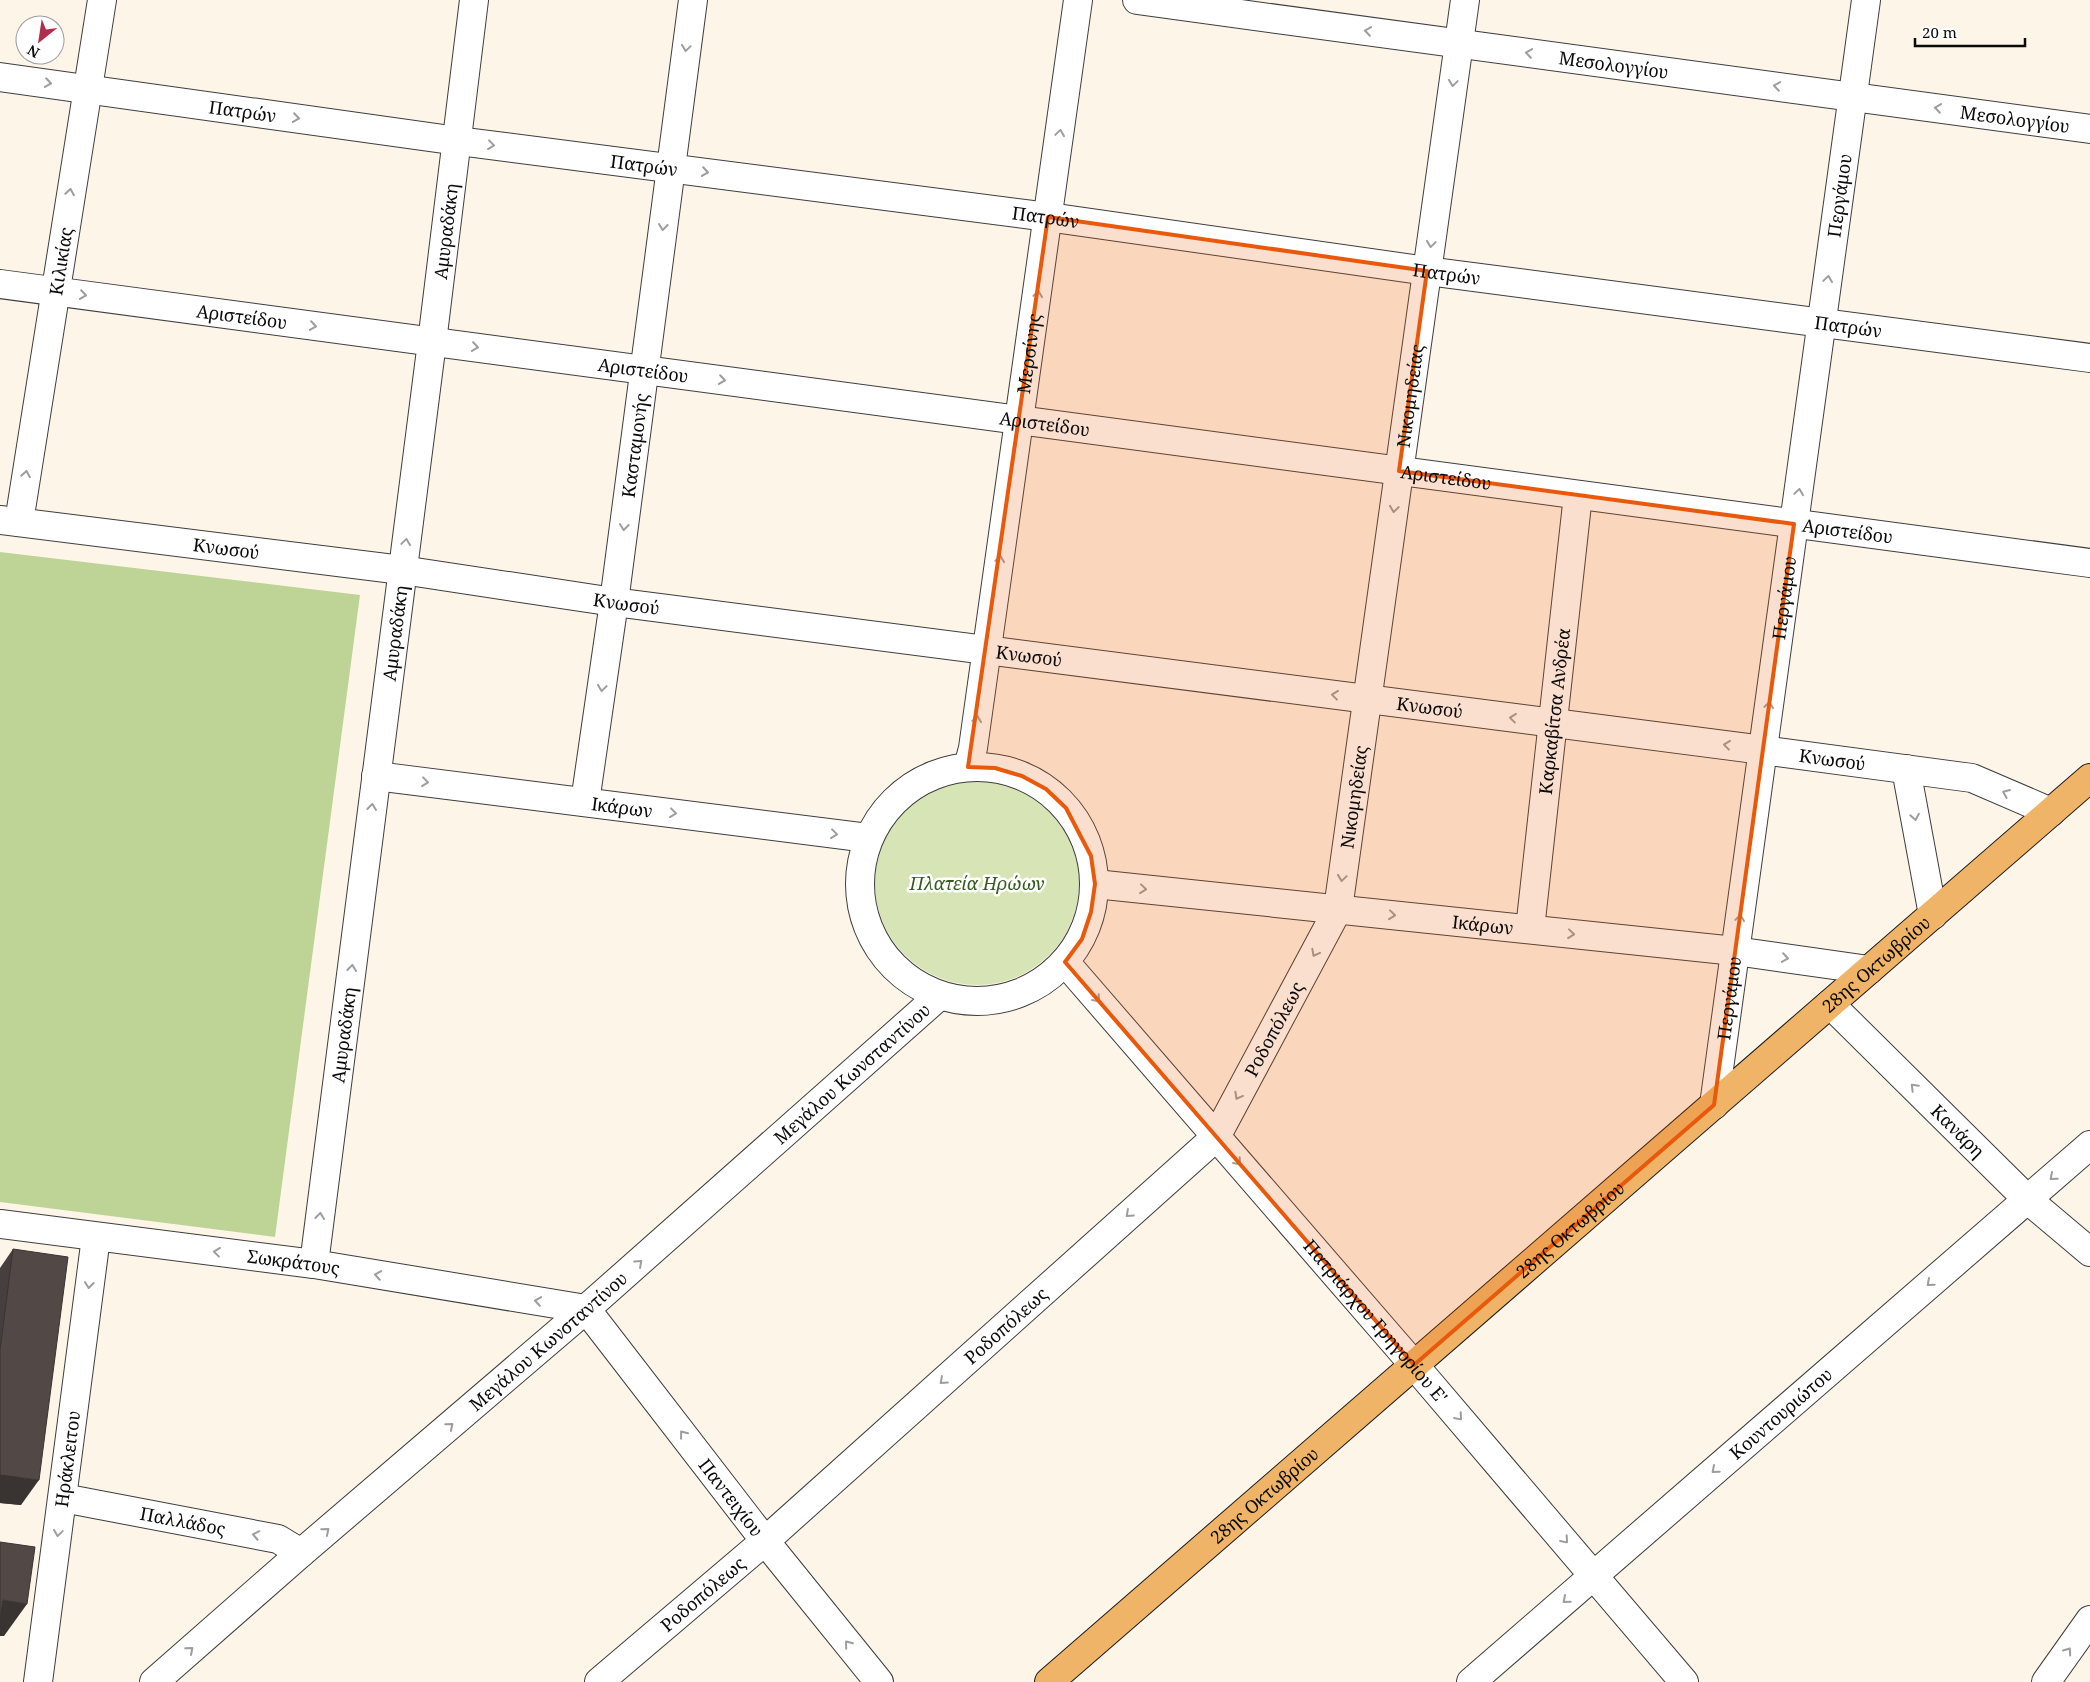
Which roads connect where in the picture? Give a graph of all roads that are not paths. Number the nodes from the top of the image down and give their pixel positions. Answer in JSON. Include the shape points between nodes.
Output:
{"nodes":[{"id":1,"x":102,"y":0,"type":"edge"},
{"id":2,"x":474,"y":0,"type":"edge"},
{"id":3,"x":693,"y":0,"type":"edge"},
{"id":4,"x":1078,"y":0,"type":"edge"},
{"id":5,"x":1138,"y":0,"type":"edge"},
{"id":6,"x":1465,"y":0,"type":"edge"},
{"id":7,"x":1866,"y":0,"type":"edge"},
{"id":8,"x":1459,"y":43,"type":"junction"},
{"id":9,"x":0,"y":77,"type":"edge"},
{"id":10,"x":87,"y":88,"type":"junction"},
{"id":11,"x":1853,"y":97,"type":"junction"},
{"id":12,"x":2090,"y":129,"type":"edge"},
{"id":13,"x":458,"y":141,"type":"junction"},
{"id":14,"x":671,"y":167,"type":"junction"},
{"id":15,"x":1048,"y":217,"type":"junction"},
{"id":16,"x":1427,"y":271,"type":"junction"},
{"id":17,"x":0,"y":284,"type":"edge"},
{"id":18,"x":54,"y":291,"type":"junction"},
{"id":19,"x":1822,"y":322,"type":"junction"},
{"id":20,"x":432,"y":342,"type":"junction"},
{"id":21,"x":2090,"y":358,"type":"edge"},
{"id":22,"x":644,"y":370,"type":"junction"},
{"id":23,"x":1020,"y":420,"type":"junction"},
{"id":24,"x":1399,"y":471,"type":"junction"},
{"id":25,"x":1578,"y":495,"type":"junction"},
{"id":26,"x":10,"y":521,"type":"edge"},
{"id":27,"x":1794,"y":524,"type":"junction"},
{"id":28,"x":2090,"y":563,"type":"edge"},
{"id":29,"x":402,"y":570,"type":"junction"},
{"id":30,"x":614,"y":602,"type":"junction"},
{"id":31,"x":987,"y":650,"type":"junction"},
{"id":32,"x":1367,"y":700,"type":"junction"},
{"id":33,"x":1553,"y":723,"type":"junction"},
{"id":34,"x":1763,"y":750,"type":"junction"},
{"id":35,"x":968,"y":767,"type":"junction"},
{"id":36,"x":1906,"y":769,"type":"junction"},
{"id":37,"x":376,"y":776,"type":"junction"},
{"id":38,"x":2090,"y":778,"type":"edge"},
{"id":39,"x":586,"y":802,"type":"junction"},
{"id":40,"x":2051,"y":812,"type":"junction"},
{"id":41,"x":868,"y":838,"type":"junction"},
{"id":42,"x":1095,"y":884,"type":"junction"},
{"id":43,"x":1338,"y":909,"type":"junction"},
{"id":44,"x":1933,"y":915,"type":"junction"},
{"id":45,"x":1530,"y":929,"type":"junction"},
{"id":46,"x":1735,"y":951,"type":"junction"},
{"id":47,"x":1065,"y":962,"type":"junction"},
{"id":48,"x":1869,"y":970,"type":"junction"},
{"id":49,"x":939,"y":996,"type":"junction"},
{"id":50,"x":1830,"y":1004,"type":"junction"},
{"id":51,"x":1714,"y":1105,"type":"junction"},
{"id":52,"x":1216,"y":1137,"type":"junction"},
{"id":53,"x":2090,"y":1145,"type":"edge"},
{"id":54,"x":2027,"y":1199,"type":"junction"},
{"id":55,"x":0,"y":1224,"type":"edge"},
{"id":56,"x":96,"y":1237,"type":"junction"},
{"id":57,"x":2090,"y":1252,"type":"edge"},
{"id":58,"x":314,"y":1264,"type":"junction"},
{"id":59,"x":586,"y":1310,"type":"junction"},
{"id":60,"x":1414,"y":1365,"type":"junction"},
{"id":61,"x":63,"y":1498,"type":"junction"},
{"id":62,"x":765,"y":1540,"type":"junction"},
{"id":63,"x":301,"y":1552,"type":"junction"},
{"id":64,"x":1594,"y":1575,"type":"junction"},
{"id":65,"x":2090,"y":1620,"type":"edge"},
{"id":66,"x":38,"y":1682,"type":"edge"},
{"id":67,"x":154,"y":1682,"type":"edge"},
{"id":68,"x":599,"y":1682,"type":"edge"},
{"id":69,"x":879,"y":1682,"type":"edge"},
{"id":70,"x":1049,"y":1682,"type":"edge"},
{"id":71,"x":1471,"y":1682,"type":"edge"},
{"id":72,"x":1684,"y":1682,"type":"edge"},
{"id":73,"x":2046,"y":1682,"type":"edge"}],
"edges":[{"from":1,"to":10,"type":"street","name":"Κιλικίας"},
{"from":2,"to":13,"type":"street","name":"Αμυραδάκη"},
{"from":3,"to":14,"type":"street","name":"Κασταμονής","one_way":true},
{"from":15,"to":4,"type":"street","name":"Μερσίνης","one_way":true},
{"from":8,"to":5,"type":"street","name":"Μεσολογγίου","one_way":true},
{"from":6,"to":8,"type":"street","name":"Νικομηδείας"},
{"from":7,"to":11,"type":"street","name":"Περγάμου"},
{"from":11,"to":8,"type":"street","name":"Μεσολογγίου","one_way":true},
{"from":8,"to":16,"type":"street","name":"Νικομηδείας","one_way":true},
{"from":9,"to":10,"type":"street","name":"Πατρών","one_way":true},
{"from":10,"to":13,"type":"street","name":"Πατρών","one_way":true},
{"from":18,"to":10,"type":"street","name":"Κιλικίας","one_way":true},
{"from":12,"to":11,"type":"street","name":"Μεσολογγίου","one_way":true},
{"from":19,"to":11,"type":"street","name":"Περγάμου","one_way":true},
{"from":13,"to":14,"type":"street","name":"Πατρών","one_way":true},
{"from":13,"to":20,"type":"street","name":"Αμυραδάκη"},
{"from":14,"to":15,"type":"street","name":"Πατρών","one_way":true},
{"from":14,"to":22,"type":"street","name":"Κασταμονής","one_way":true},
{"from":15,"to":16,"type":"street","name":"Πατρών"},
{"from":23,"to":15,"type":"street","name":"Μερσίνης","one_way":true},
{"from":16,"to":19,"type":"street","name":"Πατρών"},
{"from":16,"to":24,"type":"street","name":"Νικομηδείας"},
{"from":17,"to":18,"type":"street","name":"Αριστείδου"},
{"from":18,"to":20,"type":"street","name":"Αριστείδου","one_way":true},
{"from":26,"to":18,"type":"street","name":"Κιλικίας","one_way":true},
{"from":19,"to":21,"type":"street","name":"Πατρών"},
{"from":27,"to":19,"type":"street","name":"Περγάμου","one_way":true},
{"from":20,"to":22,"type":"street","name":"Αριστείδου","one_way":true},
{"from":29,"to":20,"type":"street","name":"Αμυραδάκη","one_way":true},
{"from":22,"to":23,"type":"street","name":"Αριστείδου","one_way":true},
{"from":22,"to":30,"type":"street","name":"Κασταμονής","one_way":true},
{"from":23,"to":24,"type":"street","name":"Αριστείδου"},
{"from":31,"to":23,"type":"street","name":"Μερσίνης","one_way":true},
{"from":24,"to":25,"type":"street","name":"Αριστείδου"},
{"from":24,"to":32,"type":"street","name":"Νικομηδείας","one_way":true},
{"from":25,"to":27,"type":"street","name":"Αριστείδου"},
{"from":25,"to":33,"type":"street","name":"Καρκαβίτσα Ανδρέα"},
{"from":26,"to":29,"type":"street","name":"Κνωσού"},
{"from":27,"to":28,"type":"street","name":"Αριστείδου"},
{"from":34,"to":27,"type":"street","name":"Περγάμου","one_way":true},
{"from":29,"to":30,"type":"street","name":"Κνωσού"},
{"from":29,"to":37,"type":"street","name":"Αμυραδάκη"},
{"from":30,"to":31,"type":"street","name":"Κνωσού"},
{"from":30,"to":39,"type":"street","name":"Κασταμονής","one_way":true},
{"from":32,"to":31,"type":"street","name":"Κνωσού","one_way":true},
{"from":35,"to":31,"type":"street","name":"Μερσίνης","one_way":true},
{"from":33,"to":32,"type":"street","name":"Κνωσού","one_way":true},
{"from":32,"to":43,"type":"street","name":"Νικομηδείας","one_way":true},
{"from":34,"to":33,"type":"street","name":"Κνωσού","one_way":true},
{"from":33,"to":45,"type":"street","name":"Καρκαβίτσα Ανδρέα"},
{"from":34,"to":36,"type":"street","name":"Κνωσού"},
{"from":46,"to":34,"type":"street","name":"Περγάμου","one_way":true},
{"from":35,"to":41,"type":"street","via":[[936,774],[908,788],[884,811]]},
{"from":35,"to":42,"type":"street","via":[[995,768],[1022,776],[1046,789],[1066,808],[1081,831],[1091,856]]},
{"from":40,"to":36,"type":"street","name":"Κνωσού","one_way":true,"via":[[1972,778]]},
{"from":36,"to":44,"type":"street","one_way":true},
{"from":37,"to":39,"type":"street","name":"Ικάρων","one_way":true},
{"from":58,"to":37,"type":"street","name":"Αμυραδάκη","one_way":true},
{"from":38,"to":40,"type":"main road","name":"28ης Οκτωβρίου"},
{"from":39,"to":41,"type":"street","name":"Ικάρων","one_way":true},
{"from":40,"to":44,"type":"main road","name":"28ης Οκτωβρίου"},
{"from":41,"to":49,"type":"street","via":[[859,876],[863,914],[878,949],[904,977]]},
{"from":42,"to":43,"type":"street","name":"Ικάρων","one_way":true},
{"from":42,"to":47,"type":"street","via":[[1092,912],[1082,939]]},
{"from":43,"to":45,"type":"street","name":"Ικάρων","one_way":true},
{"from":43,"to":52,"type":"street","name":"Ροδοπόλεως","one_way":true},
{"from":44,"to":48,"type":"main road","name":"28ης Οκτωβρίου"},
{"from":45,"to":46,"type":"street","name":"Ικάρων","one_way":true},
{"from":46,"to":48,"type":"street","name":"Ικάρων","one_way":true},
{"from":46,"to":51,"type":"street","name":"Περγάμου"},
{"from":47,"to":49,"type":"street","via":[[1039,985],[1007,998],[973,1002]]},
{"from":47,"to":52,"type":"street","name":"Πατριάρχου Γρηγορίου Ε'","one_way":true},
{"from":48,"to":50,"type":"main road","name":"28ης Οκτωβρίου"},
{"from":59,"to":49,"type":"street","name":"Μεγάλου Κωνσταντίνου","one_way":true},
{"from":50,"to":51,"type":"main road","name":"28ης Οκτωβρίου"},
{"from":54,"to":50,"type":"street","name":"Κανάρη","one_way":true},
{"from":51,"to":60,"type":"main road","name":"28ης Οκτωβρίου"},
{"from":52,"to":60,"type":"street","name":"Πατριάρχου Γρηγορίου Ε'","one_way":true},
{"from":52,"to":62,"type":"street","name":"Ροδοπόλεως","one_way":true},
{"from":53,"to":54,"type":"street","name":"Κουντουριώτου","one_way":true},
{"from":54,"to":57,"type":"street","name":"Κανάρη"},
{"from":54,"to":64,"type":"street","name":"Κουντουριώτου","one_way":true},
{"from":55,"to":56,"type":"street","name":"Σωκράτους"},
{"from":58,"to":56,"type":"street","name":"Σωκράτους","one_way":true},
{"from":56,"to":61,"type":"street","name":"Ηράκλειτου","one_way":true},
{"from":59,"to":58,"type":"street","name":"Σωκράτους","one_way":true},
{"from":62,"to":59,"type":"street","name":"Παντειχίου","one_way":true},
{"from":63,"to":59,"type":"street","name":"Μεγάλου Κωνσταντίνου","one_way":true},
{"from":60,"to":64,"type":"street","name":"Πατριάρχου Γρηγορίου Ε'","one_way":true},
{"from":60,"to":70,"type":"main road","name":"28ης Οκτωβρίου"},
{"from":63,"to":61,"type":"street","name":"Παλλάδος","one_way":true,"via":[[278,1539]]},
{"from":61,"to":66,"type":"street","name":"Ηράκλειτου","one_way":true},
{"from":62,"to":68,"type":"street","name":"Ροδοπόλεως"},
{"from":69,"to":62,"type":"street","name":"Παντειχίου","one_way":true},
{"from":67,"to":63,"type":"street","name":"Μεγάλου Κωνσταντίνου","one_way":true},
{"from":64,"to":71,"type":"street","name":"Κουντουριώτου","one_way":true},
{"from":64,"to":72,"type":"street","name":"Πατριάρχου Γρηγορίου Ε'"},
{"from":73,"to":65,"type":"street","one_way":true}]}
